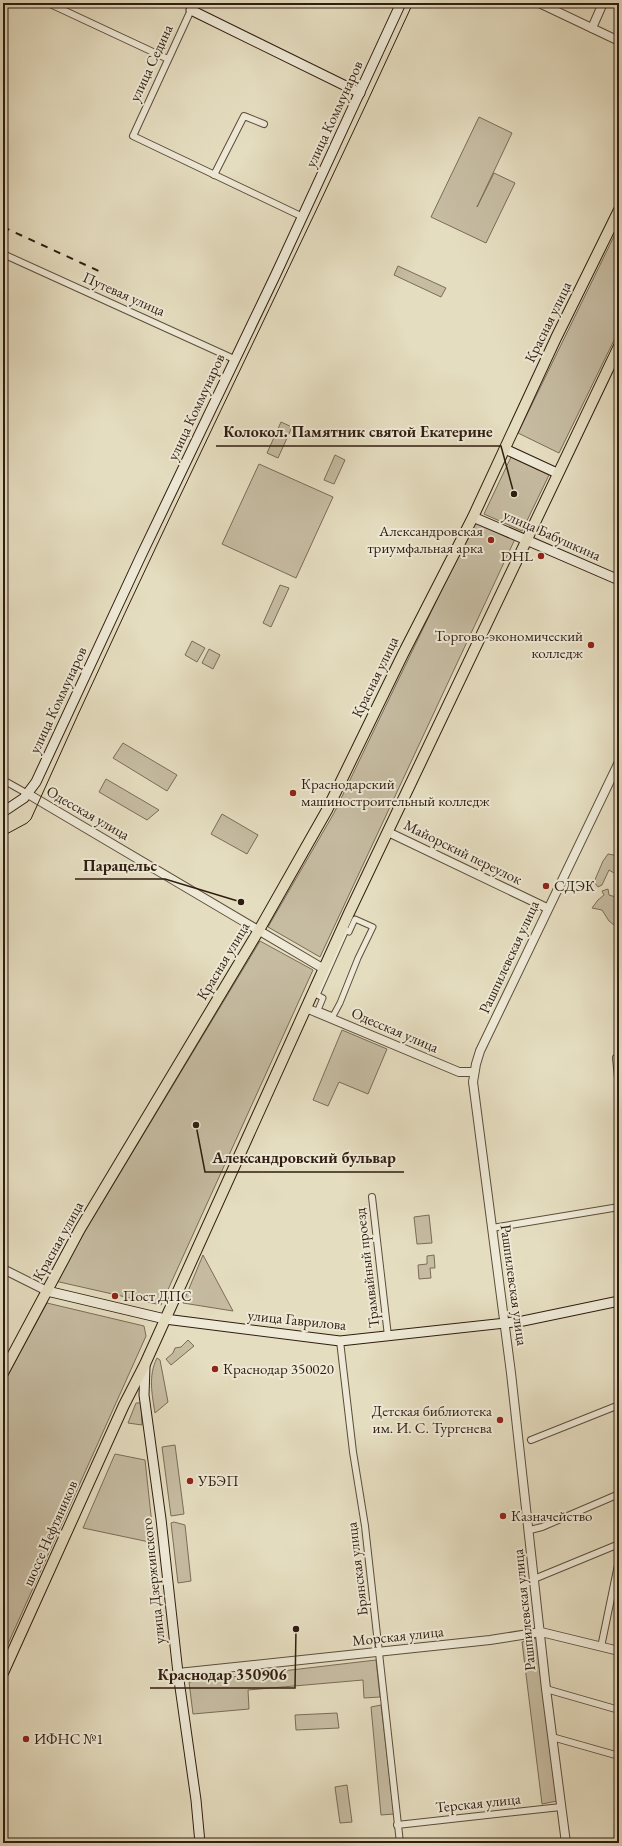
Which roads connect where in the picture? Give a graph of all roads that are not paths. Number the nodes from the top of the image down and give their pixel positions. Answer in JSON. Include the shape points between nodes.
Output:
{"nodes":[{"id":1,"x":48,"y":3,"type":"edge"},
{"id":2,"x":401,"y":3,"type":"edge"},
{"id":3,"x":539,"y":3,"type":"edge"},
{"id":4,"x":603,"y":3,"type":"edge"},
{"id":5,"x":192,"y":7,"type":"edge"},
{"id":6,"x":592,"y":28,"type":"junction"},
{"id":7,"x":619,"y":42,"type":"edge"},
{"id":8,"x":168,"y":58,"type":"junction"},
{"id":9,"x":360,"y":92,"type":"junction"},
{"id":10,"x":264,"y":124,"type":"dead end"},
{"id":11,"x":214,"y":175,"type":"junction"},
{"id":12,"x":619,"y":210,"type":"edge"},
{"id":13,"x":303,"y":217,"type":"junction"},
{"id":14,"x":3,"y":254,"type":"edge"},
{"id":15,"x":619,"y":346,"type":"edge"},
{"id":16,"x":234,"y":358,"type":"junction"},
{"id":17,"x":505,"y":449,"type":"junction"},
{"id":18,"x":557,"y":473,"type":"junction"},
{"id":19,"x":473,"y":516,"type":"junction"},
{"id":20,"x":526,"y":539,"type":"junction"},
{"id":21,"x":619,"y":580,"type":"edge"},
{"id":22,"x":619,"y":762,"type":"edge"},
{"id":23,"x":617,"y":772,"type":"edge"},
{"id":24,"x":3,"y":780,"type":"edge"},
{"id":25,"x":28,"y":794,"type":"junction"},
{"id":26,"x":3,"y":812,"type":"edge"},
{"id":27,"x":388,"y":832,"type":"junction"},
{"id":28,"x":548,"y":908,"type":"junction"},
{"id":29,"x":259,"y":930,"type":"junction"},
{"id":30,"x":324,"y":969,"type":"junction"},
{"id":31,"x":306,"y":1008,"type":"junction"},
{"id":32,"x":335,"y":1015,"type":"joint"},
{"id":33,"x":616,"y":1058,"type":"dead end"},
{"id":34,"x":474,"y":1072,"type":"junction"},
{"id":35,"x":619,"y":1087,"type":"edge"},
{"id":36,"x":372,"y":1197,"type":"dead end"},
{"id":37,"x":619,"y":1207,"type":"edge"},
{"id":38,"x":492,"y":1228,"type":"junction"},
{"id":39,"x":3,"y":1268,"type":"edge"},
{"id":40,"x":47,"y":1291,"type":"junction"},
{"id":41,"x":619,"y":1302,"type":"edge"},
{"id":42,"x":144,"y":1315,"type":"junction"},
{"id":43,"x":165,"y":1319,"type":"junction"},
{"id":44,"x":504,"y":1323,"type":"junction"},
{"id":45,"x":158,"y":1334,"type":"junction"},
{"id":46,"x":388,"y":1336,"type":"junction"},
{"id":47,"x":340,"y":1341,"type":"junction"},
{"id":48,"x":145,"y":1364,"type":"junction"},
{"id":49,"x":3,"y":1373,"type":"edge"},
{"id":50,"x":619,"y":1405,"type":"edge"},
{"id":51,"x":531,"y":1440,"type":"dead end"},
{"id":52,"x":619,"y":1494,"type":"edge"},
{"id":53,"x":530,"y":1530,"type":"junction"},
{"id":54,"x":619,"y":1544,"type":"edge"},
{"id":55,"x":619,"y":1560,"type":"edge"},
{"id":56,"x":534,"y":1579,"type":"junction"},
{"id":57,"x":541,"y":1632,"type":"junction"},
{"id":58,"x":601,"y":1646,"type":"junction"},
{"id":59,"x":619,"y":1651,"type":"edge"},
{"id":60,"x":378,"y":1652,"type":"junction"},
{"id":61,"x":3,"y":1673,"type":"edge"},
{"id":62,"x":178,"y":1673,"type":"junction"},
{"id":63,"x":546,"y":1690,"type":"junction"},
{"id":64,"x":619,"y":1710,"type":"edge"},
{"id":65,"x":552,"y":1737,"type":"junction"},
{"id":66,"x":619,"y":1756,"type":"edge"},
{"id":67,"x":561,"y":1807,"type":"junction"},
{"id":68,"x":397,"y":1825,"type":"junction"},
{"id":69,"x":200,"y":1843,"type":"edge"},
{"id":70,"x":400,"y":1843,"type":"edge"},
{"id":71,"x":566,"y":1843,"type":"edge"}],
"edges":[{"from":1,"to":8,"type":"street"},
{"from":2,"to":9,"type":"main road","name":"улица Коммунаров"},
{"from":3,"to":6,"type":"street"},
{"from":4,"to":6,"type":"street"},
{"from":5,"to":8,"type":"street","name":"улица Седина"},
{"from":5,"to":9,"type":"main road"},
{"from":6,"to":7,"type":"street"},
{"from":8,"to":11,"type":"street","name":"улица Седина","via":[[133,136]]},
{"from":9,"to":13,"type":"main road","name":"улица Коммунаров"},
{"from":10,"to":11,"type":"street","via":[[244,116]]},
{"from":11,"to":13,"type":"street"},
{"from":12,"to":17,"type":"main road","name":"Красная улица"},
{"from":13,"to":16,"type":"main road","name":"улица Коммунаров"},
{"from":14,"to":16,"type":"street","name":"Путевая улица"},
{"from":15,"to":18,"type":"main road"},
{"from":16,"to":25,"type":"main road","name":"улица Коммунаров","via":[[42,770]]},
{"from":17,"to":18,"type":"main road"},
{"from":17,"to":19,"type":"main road","name":"Красная улица"},
{"from":18,"to":20,"type":"main road"},
{"from":19,"to":20,"type":"main road","name":"улица Бабушкина"},
{"from":19,"to":29,"type":"main road","name":"Красная улица","via":[[327,810]]},
{"from":20,"to":21,"type":"main road","name":"улица Бабушкина"},
{"from":20,"to":27,"type":"main road"},
{"from":22,"to":23,"type":"street","name":"Рашпилевская улица"},
{"from":23,"to":28,"type":"street","name":"Рашпилевская улица"},
{"from":24,"to":25,"type":"street","name":"Одесская улица"},
{"from":25,"to":26,"type":"main road","name":"улица Коммунаров"},
{"from":25,"to":29,"type":"street","name":"Одесская улица"},
{"from":27,"to":28,"type":"street","name":"Майорский переулок"},
{"from":27,"to":30,"type":"main road"},
{"from":28,"to":34,"type":"street","name":"Рашпилевская улица","via":[[480,1051]]},
{"from":29,"to":30,"type":"street","name":"Одесская улица"},
{"from":29,"to":40,"type":"main road","name":"Красная улица","via":[[80,1229]]},
{"from":30,"to":31,"type":"main road"},
{"from":31,"to":34,"type":"street","name":"Одесская улица","via":[[459,1072]]},
{"from":31,"to":43,"type":"main road"},
{"from":32,"to":32,"type":"street","via":[[373,927],[355,919],[349,932],[346,930],[317,995],[323,998],[318,1010]]},
{"from":33,"to":35,"type":"street"},
{"from":34,"to":38,"type":"street","name":"Рашпилевская улица","via":[[473,1082]]},
{"from":36,"to":46,"type":"street","name":"Трамвайный проезд"},
{"from":37,"to":38,"type":"street"},
{"from":38,"to":44,"type":"street","name":"Рашпилевская улица"},
{"from":39,"to":40,"type":"street","name":"улица Гаврилова"},
{"from":40,"to":42,"type":"main road","name":"улица Гаврилова"},
{"from":40,"to":49,"type":"main road","name":"Красная улица"},
{"from":41,"to":44,"type":"main road","name":"улица Гаврилова"},
{"from":42,"to":43,"type":"main road","name":"улица Гаврилова"},
{"from":42,"to":45,"type":"main road","via":[[157,1327]]},
{"from":43,"to":45,"type":"main road"},
{"from":43,"to":47,"type":"main road","name":"улица Гаврилова"},
{"from":44,"to":46,"type":"main road","name":"улица Гаврилова"},
{"from":44,"to":53,"type":"street","name":"Рашпилевская улица"},
{"from":45,"to":48,"type":"main road"},
{"from":46,"to":47,"type":"main road","name":"улица Гаврилова"},
{"from":47,"to":60,"type":"street","name":"Брянская улица","via":[[365,1526]]},
{"from":48,"to":61,"type":"main road","name":"шоссе Нефтяников"},
{"from":48,"to":62,"type":"main road","name":"улица Дзержинского","via":[[144,1395]]},
{"from":50,"to":51,"type":"street"},
{"from":52,"to":53,"type":"street"},
{"from":53,"to":56,"type":"street","name":"Рашпилевская улица"},
{"from":54,"to":56,"type":"street"},
{"from":55,"to":58,"type":"street"},
{"from":56,"to":57,"type":"street","name":"Рашпилевская улица"},
{"from":57,"to":58,"type":"street","name":"Морская улица"},
{"from":57,"to":60,"type":"street","name":"Морская улица"},
{"from":57,"to":63,"type":"street","name":"Рашпилевская улица"},
{"from":58,"to":59,"type":"street","name":"Морская улица"},
{"from":60,"to":62,"type":"street","name":"Морская улица"},
{"from":60,"to":68,"type":"street","name":"Брянская улица"},
{"from":62,"to":69,"type":"main road","name":"улица Дзержинского"},
{"from":63,"to":64,"type":"street"},
{"from":63,"to":65,"type":"street","name":"Рашпилевская улица"},
{"from":65,"to":66,"type":"street"},
{"from":65,"to":67,"type":"street","name":"Рашпилевская улица"},
{"from":67,"to":68,"type":"street","name":"Терская улица"},
{"from":67,"to":71,"type":"street","name":"Рашпилевская улица"},
{"from":68,"to":70,"type":"street","name":"Брянская улица"}]}
